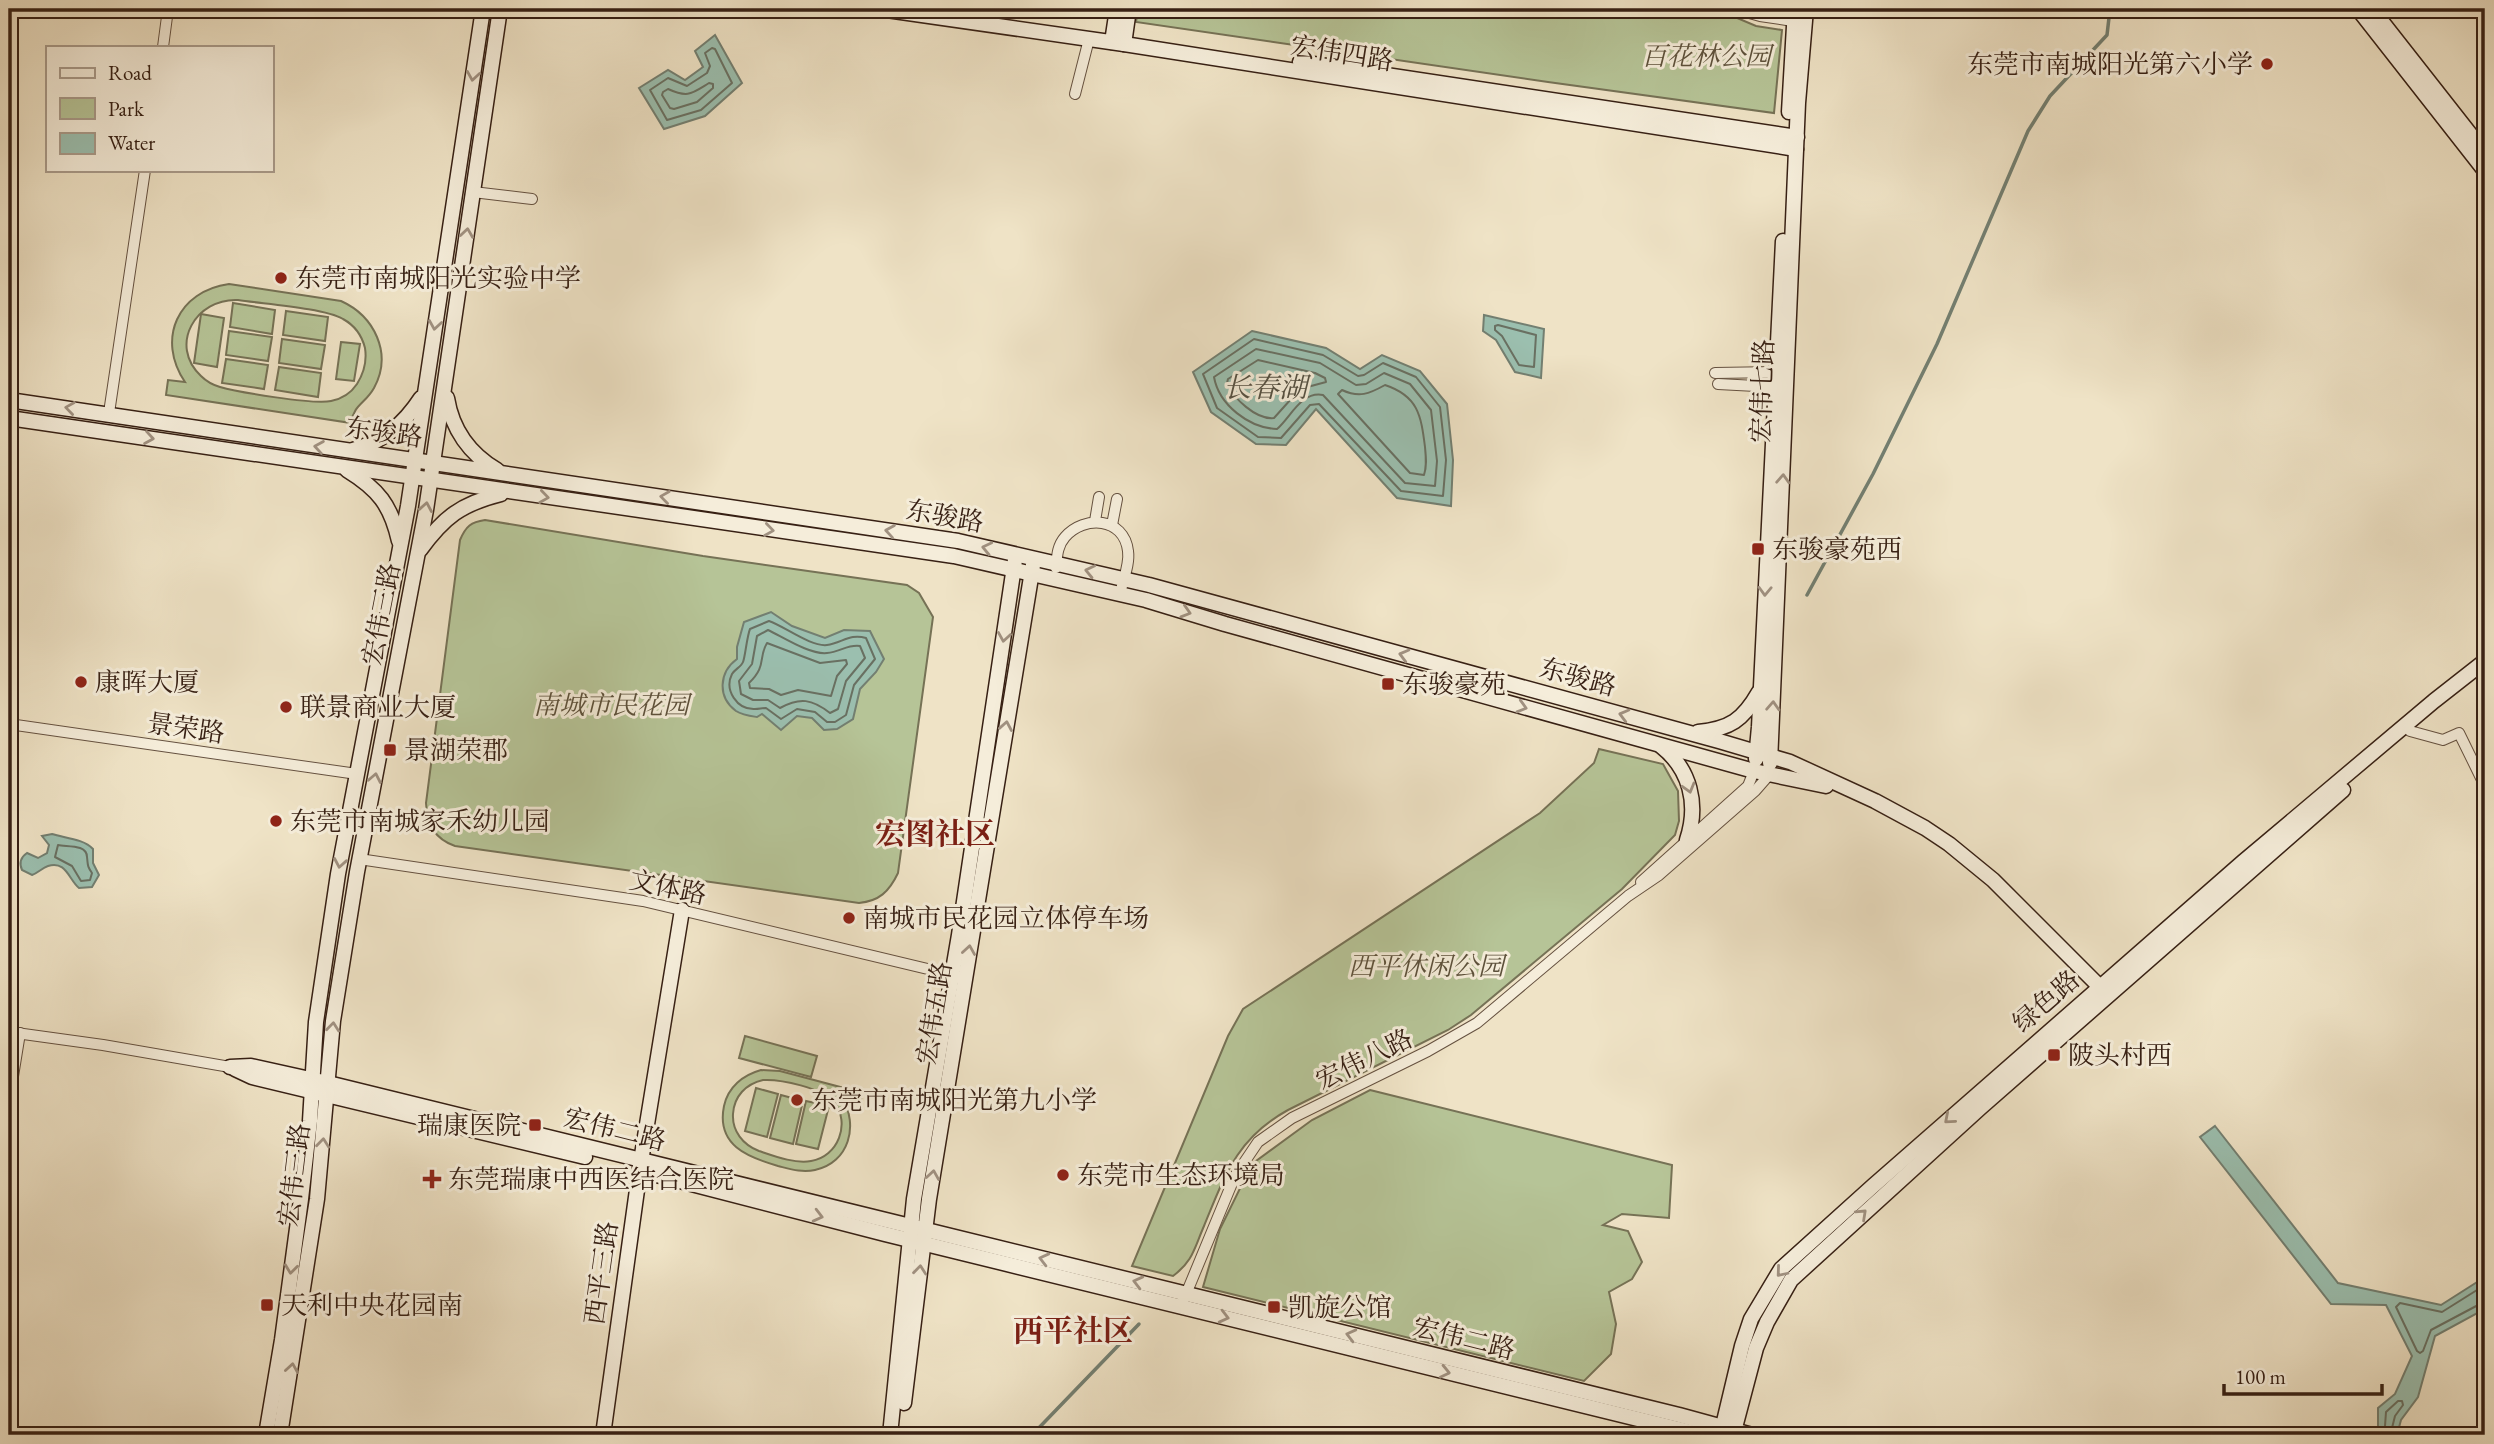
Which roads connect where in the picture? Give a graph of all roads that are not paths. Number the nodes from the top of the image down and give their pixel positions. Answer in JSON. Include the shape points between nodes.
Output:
{"nodes":[{"id":1,"x":149,"y":9,"type":"edge"},
{"id":2,"x":484,"y":9,"type":"edge"},
{"id":3,"x":500,"y":9,"type":"edge"},
{"id":4,"x":880,"y":9,"type":"edge"},
{"id":5,"x":948,"y":9,"type":"edge"},
{"id":6,"x":1116,"y":9,"type":"edge"},
{"id":7,"x":1129,"y":9,"type":"edge"},
{"id":8,"x":1735,"y":9,"type":"edge"},
{"id":9,"x":1806,"y":9,"type":"edge"},
{"id":10,"x":2357,"y":9,"type":"edge"},
{"id":11,"x":2372,"y":9,"type":"edge"},
{"id":12,"x":168,"y":10,"type":"edge"},
{"id":13,"x":1794,"y":15,"type":"edge"},
{"id":14,"x":1089,"y":39,"type":"junction"},
{"id":15,"x":1119,"y":39,"type":"junction"},
{"id":16,"x":163,"y":46,"type":"edge"},
{"id":17,"x":1075,"y":94,"type":"dead end"},
{"id":18,"x":1792,"y":143,"type":"junction"},
{"id":19,"x":2485,"y":153,"type":"edge"},
{"id":20,"x":2485,"y":171,"type":"edge"},
{"id":21,"x":145,"y":172,"type":"edge"},
{"id":22,"x":473,"y":192,"type":"junction"},
{"id":23,"x":532,"y":199,"type":"dead end"},
{"id":24,"x":1715,"y":373,"type":"dead end"},
{"id":25,"x":1775,"y":379,"type":"junction"},
{"id":26,"x":1718,"y":384,"type":"dead end"},
{"id":27,"x":445,"y":387,"type":"junction"},
{"id":28,"x":425,"y":390,"type":"junction"},
{"id":29,"x":9,"y":400,"type":"edge"},
{"id":30,"x":109,"y":413,"type":"junction"},
{"id":31,"x":9,"y":418,"type":"edge"},
{"id":32,"x":347,"y":452,"type":"junction"},
{"id":33,"x":414,"y":461,"type":"junction"},
{"id":34,"x":433,"y":464,"type":"junction"},
{"id":35,"x":342,"y":468,"type":"junction"},
{"id":36,"x":505,"y":475,"type":"junction"},
{"id":37,"x":412,"y":478,"type":"junction"},
{"id":38,"x":430,"y":480,"type":"junction"},
{"id":39,"x":508,"y":492,"type":"junction"},
{"id":40,"x":1099,"y":497,"type":"dead end"},
{"id":41,"x":1117,"y":499,"type":"dead end"},
{"id":42,"x":1095,"y":521,"type":"junction"},
{"id":43,"x":1112,"y":525,"type":"junction"},
{"id":44,"x":400,"y":546,"type":"junction"},
{"id":45,"x":417,"y":554,"type":"junction"},
{"id":46,"x":1034,"y":559,"type":"junction"},
{"id":47,"x":1015,"y":562,"type":"junction"},
{"id":48,"x":1056,"y":564,"type":"junction"},
{"id":49,"x":1032,"y":574,"type":"junction"},
{"id":50,"x":1055,"y":579,"type":"junction"},
{"id":51,"x":1124,"y":579,"type":"junction"},
{"id":52,"x":1120,"y":594,"type":"junction"},
{"id":53,"x":2485,"y":661,"type":"edge"},
{"id":54,"x":2485,"y":671,"type":"edge"},
{"id":55,"x":1761,"y":688,"type":"junction"},
{"id":56,"x":9,"y":724,"type":"edge"},
{"id":57,"x":2410,"y":731,"type":"junction"},
{"id":58,"x":1690,"y":733,"type":"junction"},
{"id":59,"x":1660,"y":745,"type":"junction"},
{"id":60,"x":1763,"y":754,"type":"junction"},
{"id":61,"x":1762,"y":773,"type":"junction"},
{"id":62,"x":357,"y":774,"type":"junction"},
{"id":63,"x":2485,"y":786,"type":"edge"},
{"id":64,"x":1849,"y":790,"type":"junction"},
{"id":65,"x":1687,"y":840,"type":"junction"},
{"id":66,"x":359,"y":859,"type":"junction"},
{"id":67,"x":1628,"y":896,"type":"junction"},
{"id":68,"x":682,"y":910,"type":"junction"},
{"id":69,"x":958,"y":976,"type":"junction"},
{"id":70,"x":2104,"y":991,"type":"junction"},
{"id":71,"x":14,"y":1032,"type":"edge"},
{"id":72,"x":230,"y":1068,"type":"joint"},
{"id":73,"x":312,"y":1085,"type":"junction"},
{"id":74,"x":328,"y":1089,"type":"junction"},
{"id":75,"x":9,"y":1101,"type":"edge"},
{"id":76,"x":640,"y":1166,"type":"junction"},
{"id":77,"x":917,"y":1234,"type":"junction"},
{"id":78,"x":1183,"y":1300,"type":"junction"},
{"id":79,"x":1728,"y":1432,"type":"edge"},
{"id":80,"x":265,"y":1435,"type":"edge"},
{"id":81,"x":280,"y":1435,"type":"edge"},
{"id":82,"x":603,"y":1435,"type":"edge"},
{"id":83,"x":890,"y":1435,"type":"edge"},
{"id":84,"x":900,"y":1435,"type":"edge"},
{"id":85,"x":1703,"y":1435,"type":"edge"},
{"id":86,"x":1752,"y":1435,"type":"edge"}],
"edges":[{"from":1,"to":12,"type":"street"},
{"from":2,"to":28,"type":"street","name":"宏伟三路","one_way":true},
{"from":3,"to":22,"type":"street","name":"宏伟三路"},
{"from":4,"to":14,"type":"street","name":"宏伟四路"},
{"from":5,"to":15,"type":"street","name":"宏伟四路"},
{"from":6,"to":15,"type":"street"},
{"from":7,"to":15,"type":"street"},
{"from":8,"to":13,"type":"street","via":[[1760,16]]},
{"from":9,"to":18,"type":"street","name":"宏伟七路"},
{"from":10,"to":20,"type":"street"},
{"from":11,"to":19,"type":"street"},
{"from":12,"to":16,"type":"street"},
{"from":13,"to":18,"type":"street","name":"宏伟七路"},
{"from":14,"to":15,"type":"street","name":"宏伟四路"},
{"from":14,"to":17,"type":"street"},
{"from":15,"to":18,"type":"street","name":"宏伟四路"},
{"from":18,"to":25,"type":"street","name":"宏伟七路"},
{"from":60,"to":18,"type":"street","name":"宏伟七路","one_way":true},
{"from":21,"to":30,"type":"street"},
{"from":22,"to":23,"type":"street"},
{"from":27,"to":22,"type":"street","name":"宏伟三路","one_way":true},
{"from":24,"to":25,"type":"street"},
{"from":25,"to":26,"type":"street"},
{"from":25,"to":55,"type":"street","name":"宏伟七路","one_way":true},
{"from":27,"to":34,"type":"street","name":"宏伟三路"},
{"from":27,"to":36,"type":"street","via":[[462,438],[484,462]]},
{"from":28,"to":32,"type":"street","via":[[409,416],[390,433]]},
{"from":28,"to":33,"type":"street","name":"宏伟三路"},
{"from":30,"to":29,"type":"street","name":"东骏路","one_way":true},
{"from":32,"to":30,"type":"street","name":"东骏路","one_way":true},
{"from":31,"to":35,"type":"street","name":"东骏路","one_way":true},
{"from":32,"to":33,"type":"street","name":"东骏路"},
{"from":33,"to":34,"type":"street","name":"东骏路"},
{"from":33,"to":37,"type":"street","name":"宏伟三路"},
{"from":34,"to":36,"type":"street","name":"东骏路"},
{"from":34,"to":38,"type":"street","name":"宏伟三路"},
{"from":35,"to":37,"type":"street","name":"东骏路"},
{"from":35,"to":44,"type":"street","via":[[376,491],[389,509]]},
{"from":47,"to":36,"type":"street","name":"东骏路","one_way":true,"via":[[958,541]]},
{"from":37,"to":38,"type":"street","name":"东骏路"},
{"from":37,"to":44,"type":"street","name":"宏伟三路"},
{"from":38,"to":39,"type":"street","name":"东骏路"},
{"from":45,"to":38,"type":"street","name":"宏伟三路","one_way":true},
{"from":39,"to":45,"type":"street","via":[[463,506],[444,519]]},
{"from":39,"to":47,"type":"street","name":"东骏路","one_way":true},
{"from":40,"to":42,"type":"street"},
{"from":41,"to":43,"type":"street"},
{"from":42,"to":43,"type":"street"},
{"from":42,"to":48,"type":"street","via":[[1064,538]]},
{"from":43,"to":51,"type":"street","via":[[1126,541]]},
{"from":44,"to":62,"type":"street","name":"宏伟三路"},
{"from":66,"to":45,"type":"street","name":"宏伟三路","one_way":true},
{"from":46,"to":47,"type":"street","name":"东骏路"},
{"from":46,"to":48,"type":"street","name":"东骏路"},
{"from":46,"to":49,"type":"street","name":"宏伟五路"},
{"from":47,"to":49,"type":"street","name":"东骏路"},
{"from":47,"to":69,"type":"street","name":"宏伟五路","one_way":true},
{"from":48,"to":50,"type":"street"},
{"from":51,"to":48,"type":"street","name":"东骏路","one_way":true},
{"from":49,"to":50,"type":"street","name":"东骏路"},
{"from":69,"to":49,"type":"street","name":"宏伟五路","one_way":true},
{"from":50,"to":52,"type":"street","name":"东骏路"},
{"from":51,"to":52,"type":"street"},
{"from":58,"to":51,"type":"street","name":"东骏路","one_way":true},
{"from":52,"to":59,"type":"street","name":"东骏路","one_way":true},
{"from":53,"to":70,"type":"street","name":"绿色路"},
{"from":54,"to":57,"type":"street","name":"绿色路"},
{"from":55,"to":58,"type":"street","via":[[1741,719],[1722,728]]},
{"from":55,"to":60,"type":"street","name":"宏伟七路"},
{"from":56,"to":62,"type":"street","name":"景荣路"},
{"from":57,"to":63,"type":"street","via":[[2443,740],[2459,733]]},
{"from":57,"to":70,"type":"street","name":"绿色路"},
{"from":58,"to":60,"type":"street","name":"东骏路"},
{"from":59,"to":61,"type":"street","name":"东骏路"},
{"from":59,"to":65,"type":"street","one_way":true,"via":[[1675,759],[1690,788],[1692,819]]},
{"from":60,"to":61,"type":"street","name":"宏伟七路"},
{"from":60,"to":64,"type":"street","name":"东骏路"},
{"from":61,"to":64,"type":"street","name":"东骏路"},
{"from":61,"to":65,"type":"street","name":"宏伟八路"},
{"from":61,"to":67,"type":"street","name":"宏伟八路","via":[[1755,791],[1659,876]]},
{"from":62,"to":73,"type":"street","name":"宏伟三路","one_way":true,"via":[[318,1009]]},
{"from":64,"to":70,"type":"street","name":"东骏路","via":[[1956,849]]},
{"from":65,"to":67,"type":"street","name":"宏伟八路"},
{"from":66,"to":68,"type":"street","name":"文体路"},
{"from":74,"to":66,"type":"street","name":"宏伟三路","one_way":true,"via":[[333,1021]]},
{"from":67,"to":78,"type":"street","name":"宏伟八路","via":[[1477,1023],[1269,1133],[1249,1152],[1235,1176]]},
{"from":68,"to":69,"type":"street","name":"文体路"},
{"from":68,"to":76,"type":"street","name":"西平三路"},
{"from":69,"to":77,"type":"street","name":"宏伟五路"},
{"from":70,"to":79,"type":"street","name":"绿色路","via":[[1782,1269],[1751,1319],[1742,1346]]},
{"from":71,"to":72,"type":"street","name":"宏伟二路"},
{"from":71,"to":75,"type":"street"},
{"from":72,"to":73,"type":"street","name":"宏伟二路","via":[[251,1066]]},
{"from":73,"to":74,"type":"street","name":"宏伟二路"},
{"from":73,"to":80,"type":"street","name":"宏伟三路","one_way":true,"via":[[282,1340]]},
{"from":74,"to":76,"type":"street","name":"宏伟二路"},
{"from":81,"to":74,"type":"street","name":"宏伟三路","one_way":true,"via":[[317,1199]]},
{"from":76,"to":77,"type":"street","name":"宏伟二路"},
{"from":76,"to":82,"type":"street","name":"西平三路"},
{"from":77,"to":78,"type":"street","name":"宏伟二路"},
{"from":77,"to":83,"type":"street","name":"宏伟五路"},
{"from":84,"to":77,"type":"street","name":"宏伟五路","one_way":true},
{"from":79,"to":78,"type":"street","name":"宏伟二路","one_way":true},
{"from":78,"to":85,"type":"street","name":"宏伟二路","one_way":true},
{"from":79,"to":86,"type":"street","name":"宏伟二路"}]}
